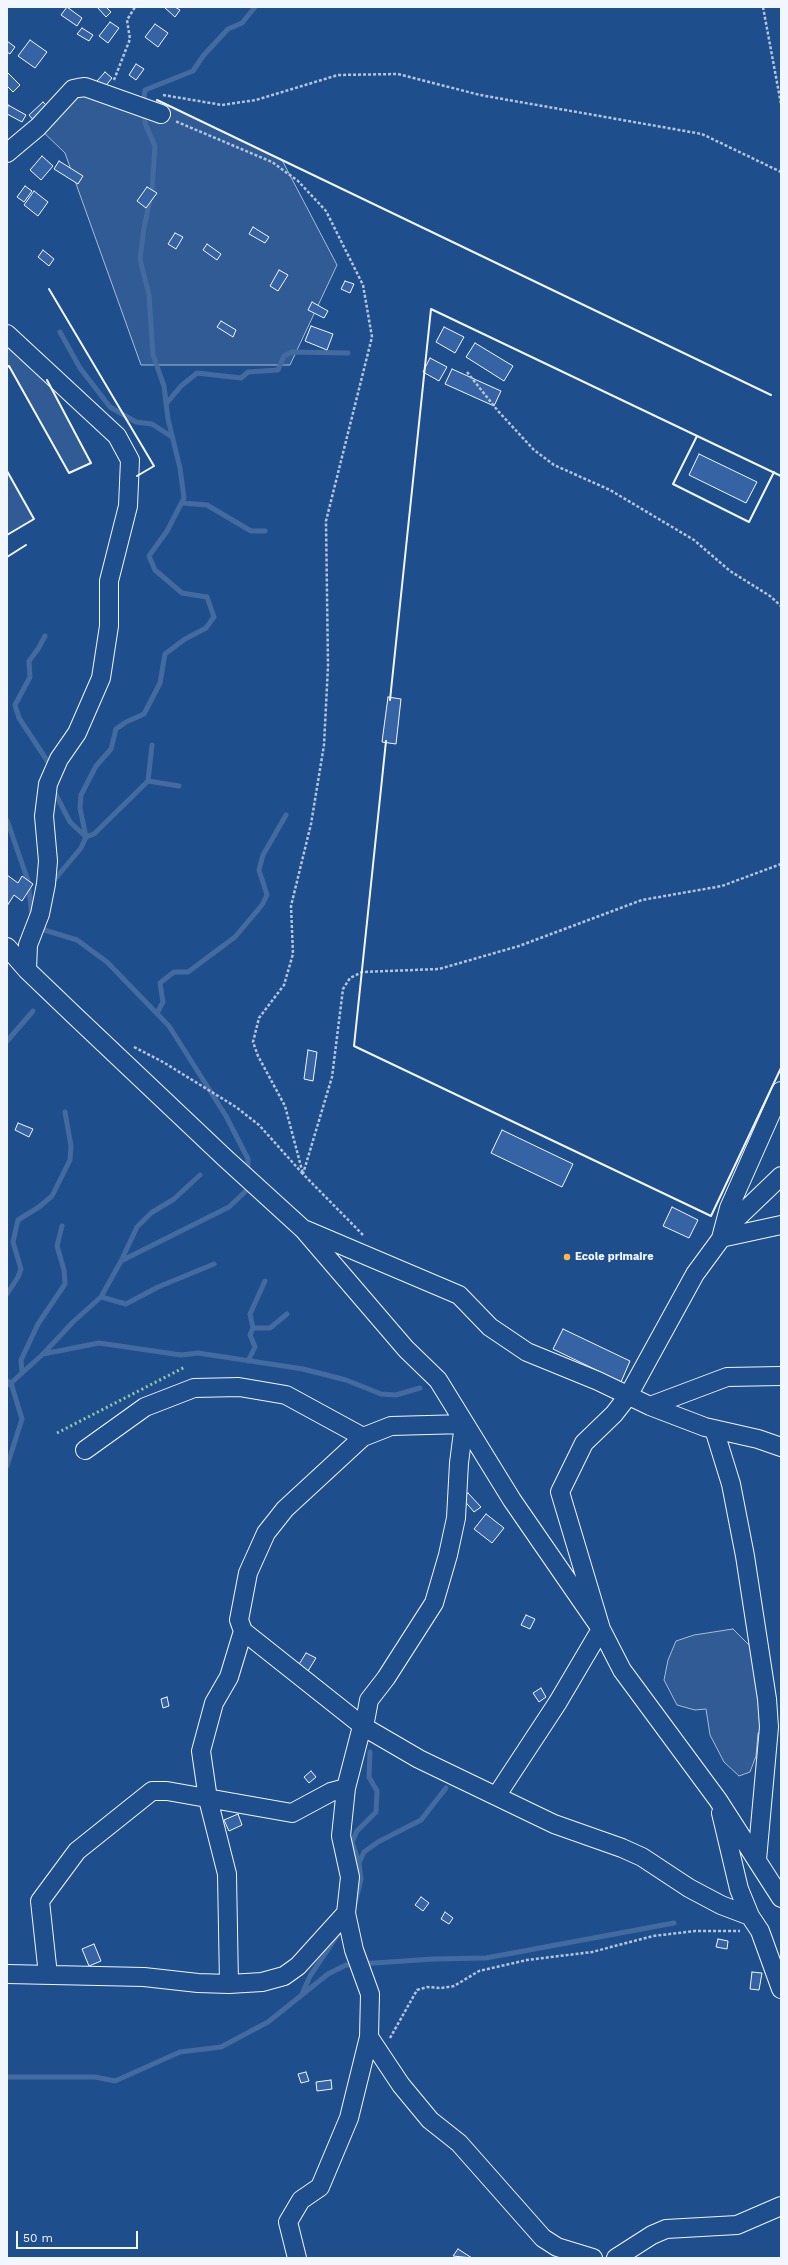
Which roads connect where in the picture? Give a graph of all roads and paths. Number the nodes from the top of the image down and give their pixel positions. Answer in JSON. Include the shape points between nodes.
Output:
{"nodes":[{"id":1,"x":135,"y":7,"type":"edge"},
{"id":2,"x":763,"y":7,"type":"edge"},
{"id":3,"x":155,"y":94,"type":"dead end"},
{"id":4,"x":106,"y":95,"type":"junction"},
{"id":5,"x":781,"y":104,"type":"edge"},
{"id":6,"x":161,"y":114,"type":"joint"},
{"id":7,"x":7,"y":153,"type":"edge"},
{"id":8,"x":781,"y":172,"type":"edge"},
{"id":9,"x":7,"y":334,"type":"edge"},
{"id":10,"x":467,"y":372,"type":"dead end"},
{"id":11,"x":781,"y":606,"type":"edge"},
{"id":12,"x":781,"y":864,"type":"edge"},
{"id":13,"x":7,"y":947,"type":"edge"},
{"id":14,"x":27,"y":970,"type":"junction"},
{"id":15,"x":129,"y":1044,"type":"dead end"},
{"id":16,"x":781,"y":1091,"type":"edge"},
{"id":17,"x":303,"y":1174,"type":"junction"},
{"id":18,"x":781,"y":1176,"type":"edge"},
{"id":19,"x":781,"y":1225,"type":"edge"},
{"id":20,"x":303,"y":1229,"type":"junction"},
{"id":21,"x":368,"y":1238,"type":"dead end"},
{"id":22,"x":720,"y":1238,"type":"junction"},
{"id":23,"x":781,"y":1376,"type":"edge"},
{"id":24,"x":628,"y":1396,"type":"junction"},
{"id":25,"x":650,"y":1406,"type":"junction"},
{"id":26,"x":464,"y":1424,"type":"junction"},
{"id":27,"x":714,"y":1429,"type":"junction"},
{"id":28,"x":363,"y":1436,"type":"junction"},
{"id":29,"x":781,"y":1447,"type":"edge"},
{"id":30,"x":85,"y":1450,"type":"dead end"},
{"id":31,"x":601,"y":1629,"type":"junction"},
{"id":32,"x":243,"y":1630,"type":"junction"},
{"id":33,"x":364,"y":1727,"type":"junction"},
{"id":34,"x":346,"y":1788,"type":"junction"},
{"id":35,"x":497,"y":1795,"type":"junction"},
{"id":36,"x":208,"y":1799,"type":"junction"},
{"id":37,"x":718,"y":1800,"type":"junction"},
{"id":38,"x":757,"y":1860,"type":"junction"},
{"id":39,"x":781,"y":1898,"type":"edge"},
{"id":40,"x":346,"y":1913,"type":"junction"},
{"id":41,"x":750,"y":1916,"type":"junction"},
{"id":42,"x":760,"y":1931,"type":"junction"},
{"id":43,"x":7,"y":1974,"type":"edge"},
{"id":44,"x":48,"y":1975,"type":"junction"},
{"id":45,"x":229,"y":1984,"type":"junction"},
{"id":46,"x":781,"y":1988,"type":"edge"},
{"id":47,"x":369,"y":2037,"type":"junction"},
{"id":48,"x":380,"y":2056,"type":"junction"},
{"id":49,"x":781,"y":2206,"type":"edge"},
{"id":50,"x":296,"y":2257,"type":"edge"},
{"id":51,"x":593,"y":2258,"type":"edge"},
{"id":52,"x":616,"y":2258,"type":"edge"}],
"edges":[{"from":1,"to":4,"type":"path","via":[[127,20],[130,38],[117,76]]},
{"from":2,"to":5,"type":"path"},
{"from":3,"to":8,"type":"path","via":[[222,105],[256,100],[338,75],[398,74],[480,95],[702,134]]},
{"from":4,"to":6,"type":"street"},
{"from":4,"to":7,"type":"street","via":[[85,87],[73,89],[38,127]]},
{"from":6,"to":17,"type":"path","via":[[272,162],[298,181],[317,201],[326,211],[363,286],[372,337],[326,521],[328,666],[324,745],[311,824],[290,906],[293,954],[284,985],[259,1018],[253,1042],[285,1106]]},
{"from":9,"to":14,"type":"street","via":[[117,436],[130,460],[128,506],[109,581],[109,626],[101,678],[77,734],[59,759],[48,784],[44,816],[48,861],[46,884],[40,914],[28,945]]},
{"from":10,"to":11,"type":"path","via":[[534,450],[554,465],[610,490],[694,540],[730,571],[770,596]]},
{"from":12,"to":17,"type":"path","via":[[722,886],[642,900],[519,946],[439,969],[362,972],[350,978],[344,989],[332,1077]]},
{"from":13,"to":14,"type":"street"},
{"from":14,"to":20,"type":"street"},
{"from":15,"to":17,"type":"path","via":[[236,1107],[258,1124]]},
{"from":16,"to":22,"type":"street","via":[[729,1208]]},
{"from":17,"to":21,"type":"path"},
{"from":18,"to":22,"type":"street"},
{"from":19,"to":22,"type":"street"},
{"from":20,"to":24,"type":"street","via":[[446,1288],[459,1295],[490,1327],[527,1352]]},
{"from":20,"to":26,"type":"street","via":[[406,1349],[438,1380]]},
{"from":22,"to":24,"type":"street","via":[[695,1274]]},
{"from":23,"to":25,"type":"street","via":[[727,1377]]},
{"from":24,"to":25,"type":"street"},
{"from":24,"to":31,"type":"street","via":[[614,1414],[584,1443],[560,1492]]},
{"from":25,"to":27,"type":"street"},
{"from":26,"to":28,"type":"street","via":[[391,1426]]},
{"from":26,"to":31,"type":"street","via":[[512,1500]]},
{"from":26,"to":33,"type":"street","via":[[456,1518],[434,1603],[386,1678],[368,1700]]},
{"from":27,"to":29,"type":"street"},
{"from":27,"to":38,"type":"street","via":[[731,1484],[767,1699],[769,1727]]},
{"from":28,"to":30,"type":"street","via":[[286,1395],[239,1387],[194,1388],[145,1408]]},
{"from":28,"to":32,"type":"street","via":[[285,1509],[266,1533],[248,1573],[239,1620]]},
{"from":31,"to":35,"type":"street","via":[[558,1702]]},
{"from":31,"to":37,"type":"street","via":[[622,1670]]},
{"from":32,"to":33,"type":"street"},
{"from":32,"to":36,"type":"street","via":[[229,1677],[214,1702],[201,1751]]},
{"from":33,"to":34,"type":"street","via":[[361,1730]]},
{"from":33,"to":35,"type":"street","via":[[419,1759]]},
{"from":34,"to":36,"type":"street","via":[[331,1792],[292,1813]]},
{"from":34,"to":40,"type":"street","via":[[341,1836],[350,1877]]},
{"from":35,"to":41,"type":"street","via":[[554,1824],[642,1857],[689,1888],[721,1905]]},
{"from":36,"to":44,"type":"street","via":[[152,1791],[77,1851],[40,1901]]},
{"from":36,"to":45,"type":"street","via":[[227,1874]]},
{"from":37,"to":38,"type":"street"},
{"from":37,"to":41,"type":"street","via":[[739,1889]]},
{"from":38,"to":39,"type":"street"},
{"from":40,"to":45,"type":"street","via":[[298,1966],[284,1976],[262,1982]]},
{"from":40,"to":47,"type":"street","via":[[354,1950],[370,1994]]},
{"from":41,"to":42,"type":"street"},
{"from":42,"to":46,"type":"street"},
{"from":42,"to":48,"type":"path","via":[[695,1931],[653,1936],[592,1952],[527,1960],[479,1971],[454,1986],[417,1990]]},
{"from":43,"to":44,"type":"street"},
{"from":44,"to":45,"type":"street","via":[[144,1977],[198,1984]]},
{"from":47,"to":48,"type":"street"},
{"from":47,"to":50,"type":"street","via":[[349,2118],[320,2187],[300,2200],[288,2222]]},
{"from":48,"to":51,"type":"street","via":[[430,2120],[459,2143],[543,2238],[557,2247]]},
{"from":49,"to":52,"type":"street","via":[[737,2225],[666,2229]]}]}
